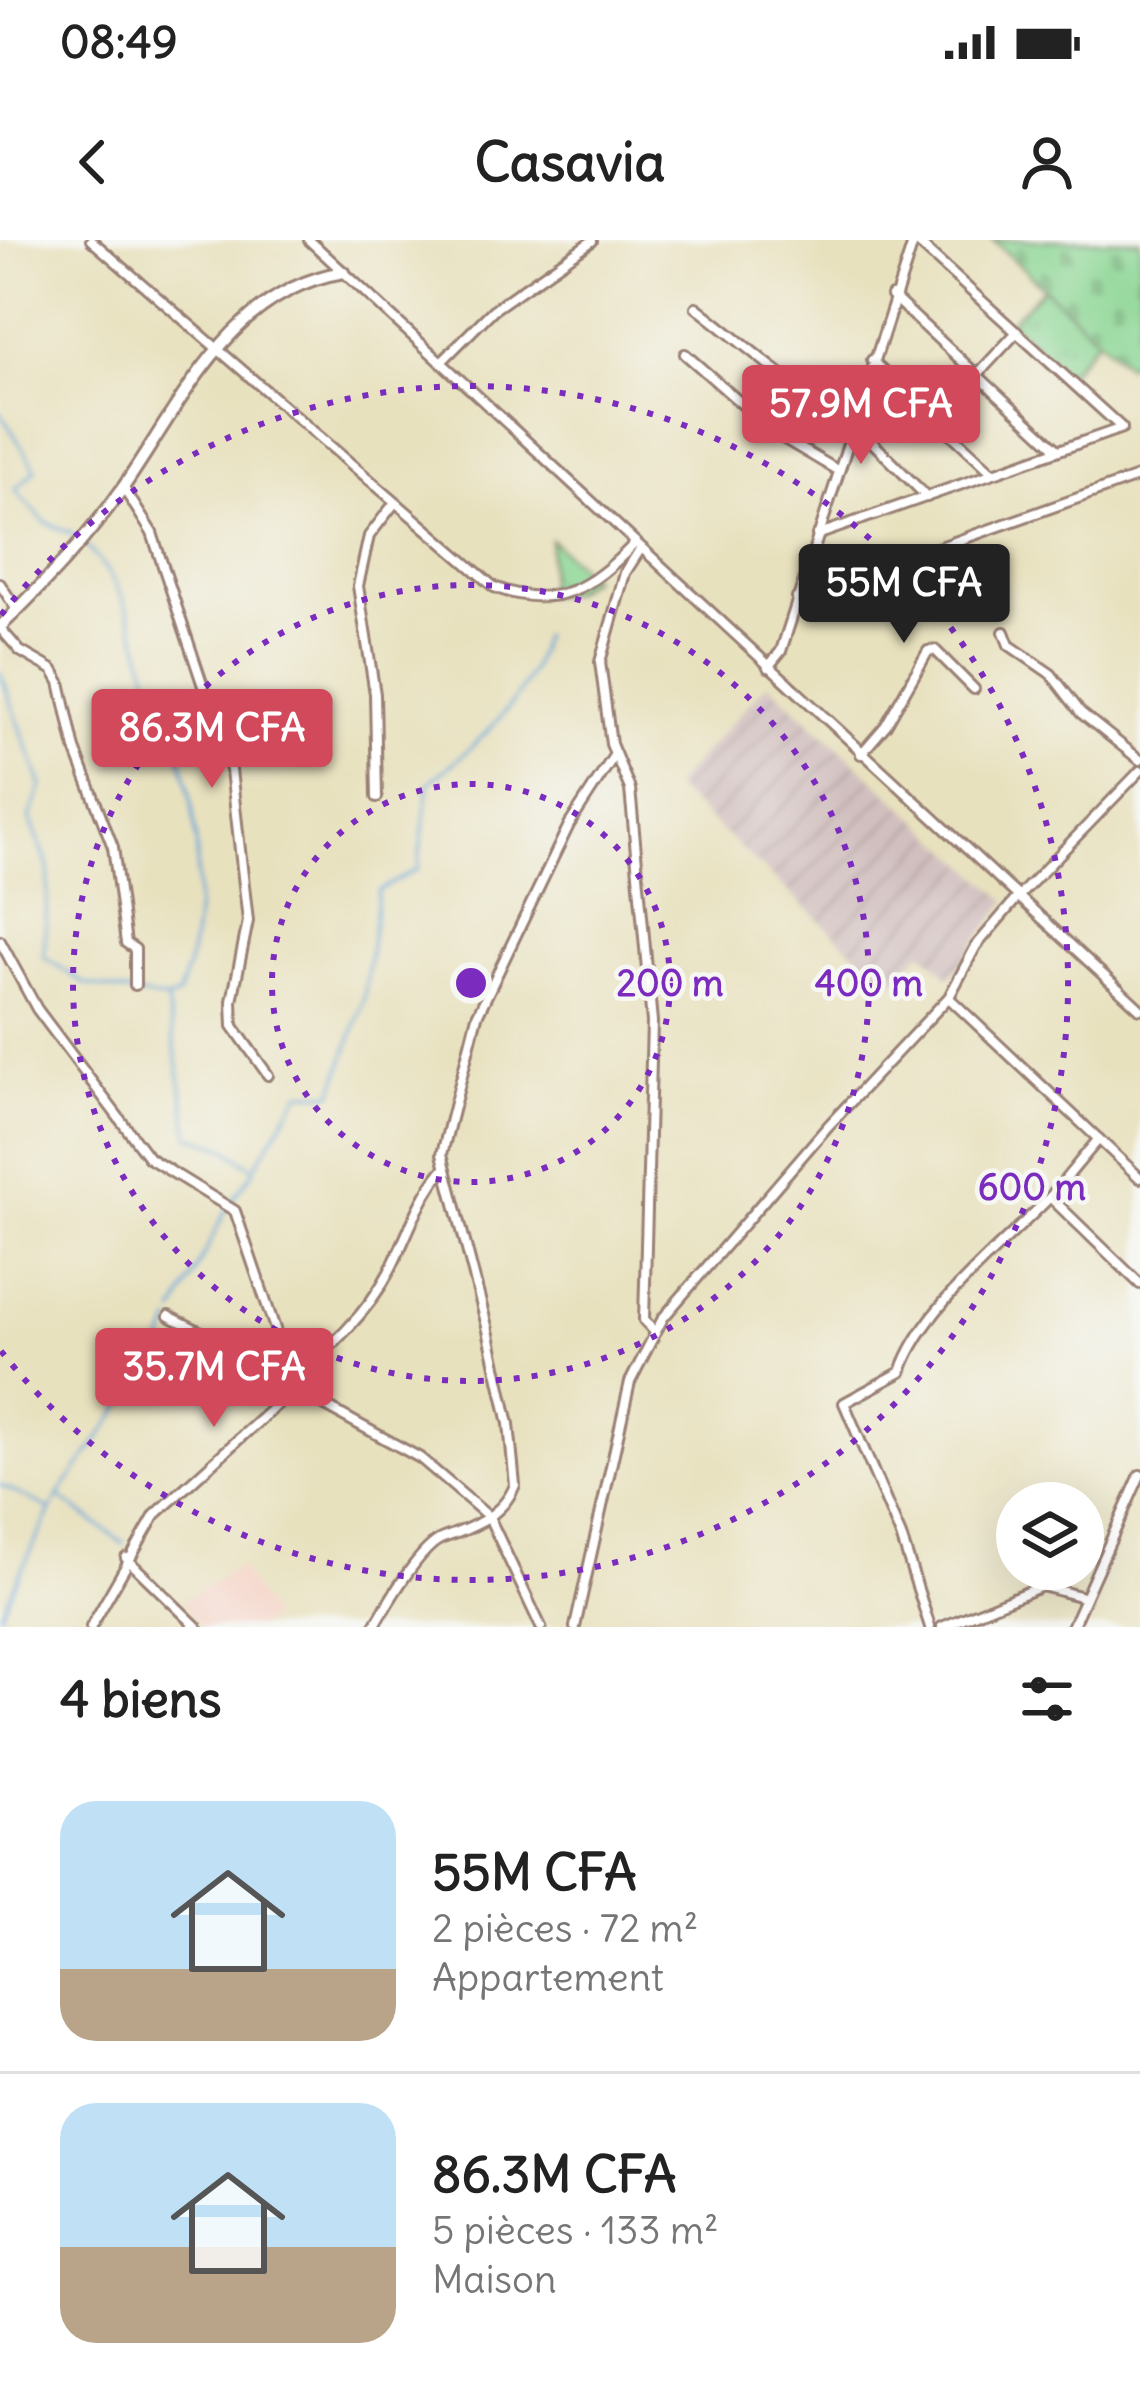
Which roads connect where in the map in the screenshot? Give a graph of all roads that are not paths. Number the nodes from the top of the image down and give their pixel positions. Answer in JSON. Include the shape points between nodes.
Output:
{"nodes":[{"id":1,"x":91,"y":240,"type":"edge"},
{"id":2,"x":309,"y":240,"type":"edge"},
{"id":3,"x":914,"y":240,"type":"edge"},
{"id":4,"x":592,"y":241,"type":"edge"},
{"id":5,"x":344,"y":272,"type":"junction"},
{"id":6,"x":892,"y":296,"type":"junction"},
{"id":7,"x":696,"y":307,"type":"dead end"},
{"id":8,"x":1017,"y":332,"type":"junction"},
{"id":9,"x":220,"y":350,"type":"junction"},
{"id":10,"x":685,"y":355,"type":"dead end"},
{"id":11,"x":872,"y":360,"type":"junction"},
{"id":12,"x":440,"y":362,"type":"junction"},
{"id":13,"x":975,"y":374,"type":"junction"},
{"id":14,"x":936,"y":419,"type":"junction"},
{"id":15,"x":853,"y":421,"type":"junction"},
{"id":16,"x":1060,"y":451,"type":"junction"},
{"id":17,"x":837,"y":470,"type":"junction"},
{"id":18,"x":994,"y":473,"type":"junction"},
{"id":19,"x":1140,"y":476,"type":"edge"},
{"id":20,"x":123,"y":487,"type":"junction"},
{"id":21,"x":927,"y":496,"type":"junction"},
{"id":22,"x":393,"y":505,"type":"junction"},
{"id":23,"x":817,"y":536,"type":"junction"},
{"id":24,"x":638,"y":546,"type":"junction"},
{"id":25,"x":0,"y":584,"type":"edge"},
{"id":26,"x":797,"y":598,"type":"junction"},
{"id":27,"x":17,"y":610,"type":"junction"},
{"id":28,"x":0,"y":627,"type":"edge"},
{"id":29,"x":1004,"y":632,"type":"dead end"},
{"id":30,"x":768,"y":667,"type":"junction"},
{"id":31,"x":974,"y":689,"type":"dead end"},
{"id":32,"x":615,"y":754,"type":"junction"},
{"id":33,"x":861,"y":754,"type":"junction"},
{"id":34,"x":1140,"y":760,"type":"edge"},
{"id":35,"x":1140,"y":771,"type":"edge"},
{"id":36,"x":377,"y":797,"type":"dead end"},
{"id":37,"x":1017,"y":898,"type":"junction"},
{"id":38,"x":0,"y":941,"type":"edge"},
{"id":39,"x":135,"y":985,"type":"dead end"},
{"id":40,"x":949,"y":997,"type":"junction"},
{"id":41,"x":1140,"y":1009,"type":"edge"},
{"id":42,"x":268,"y":1075,"type":"dead end"},
{"id":43,"x":1099,"y":1139,"type":"junction"},
{"id":44,"x":443,"y":1170,"type":"junction"},
{"id":45,"x":1140,"y":1178,"type":"edge"},
{"id":46,"x":1050,"y":1197,"type":"junction"},
{"id":47,"x":1140,"y":1284,"type":"edge"},
{"id":48,"x":172,"y":1317,"type":"dead end"},
{"id":49,"x":654,"y":1331,"type":"junction"},
{"id":50,"x":291,"y":1382,"type":"junction"},
{"id":51,"x":1140,"y":1475,"type":"edge"},
{"id":52,"x":489,"y":1516,"type":"junction"},
{"id":53,"x":126,"y":1558,"type":"junction"},
{"id":54,"x":1083,"y":1597,"type":"junction"},
{"id":55,"x":91,"y":1627,"type":"edge"},
{"id":56,"x":196,"y":1627,"type":"edge"},
{"id":57,"x":374,"y":1627,"type":"edge"},
{"id":58,"x":542,"y":1627,"type":"edge"},
{"id":59,"x":574,"y":1627,"type":"edge"},
{"id":60,"x":930,"y":1627,"type":"edge"},
{"id":61,"x":942,"y":1627,"type":"edge"},
{"id":62,"x":1072,"y":1627,"type":"edge"}],
"edges":[{"from":1,"to":9,"type":"street"},
{"from":2,"to":5,"type":"street"},
{"from":3,"to":6,"type":"street"},
{"from":3,"to":8,"type":"street"},
{"from":4,"to":12,"type":"street","via":[[493,310]]},
{"from":5,"to":9,"type":"street","via":[[283,289]]},
{"from":5,"to":12,"type":"street"},
{"from":6,"to":11,"type":"street"},
{"from":6,"to":13,"type":"street"},
{"from":7,"to":15,"type":"street"},
{"from":8,"to":13,"type":"street"},
{"from":8,"to":16,"type":"street","via":[[1122,428]]},
{"from":9,"to":20,"type":"street"},
{"from":9,"to":22,"type":"street"},
{"from":10,"to":17,"type":"street","via":[[776,434]]},
{"from":11,"to":14,"type":"street"},
{"from":11,"to":15,"type":"street"},
{"from":12,"to":24,"type":"street"},
{"from":13,"to":14,"type":"street"},
{"from":13,"to":16,"type":"street"},
{"from":14,"to":18,"type":"street"},
{"from":15,"to":17,"type":"street"},
{"from":15,"to":21,"type":"street"},
{"from":16,"to":18,"type":"street"},
{"from":17,"to":23,"type":"street"},
{"from":18,"to":21,"type":"street"},
{"from":19,"to":26,"type":"street"},
{"from":20,"to":27,"type":"street","via":[[75,552]]},
{"from":20,"to":42,"type":"street","via":[[152,533],[231,770],[248,921],[233,1026]]},
{"from":21,"to":23,"type":"street"},
{"from":22,"to":24,"type":"street","via":[[516,596],[569,596]]},
{"from":22,"to":36,"type":"street","via":[[369,536],[358,586],[375,694]]},
{"from":23,"to":26,"type":"street"},
{"from":24,"to":30,"type":"street"},
{"from":24,"to":32,"type":"street","via":[[600,662]]},
{"from":25,"to":27,"type":"street"},
{"from":26,"to":30,"type":"street"},
{"from":27,"to":28,"type":"street"},
{"from":28,"to":39,"type":"street","via":[[60,682],[113,848]]},
{"from":29,"to":34,"type":"street","via":[[1081,713]]},
{"from":30,"to":33,"type":"street"},
{"from":31,"to":33,"type":"street","via":[[928,650]]},
{"from":32,"to":44,"type":"street","via":[[569,825],[477,1016]]},
{"from":32,"to":49,"type":"street","via":[[628,773],[652,1022],[644,1320]]},
{"from":33,"to":37,"type":"street"},
{"from":35,"to":37,"type":"street"},
{"from":37,"to":40,"type":"street","via":[[976,946]]},
{"from":37,"to":41,"type":"street"},
{"from":38,"to":50,"type":"street","via":[[37,1009],[149,1158],[227,1205]]},
{"from":40,"to":43,"type":"street"},
{"from":40,"to":49,"type":"street"},
{"from":43,"to":45,"type":"street"},
{"from":43,"to":46,"type":"street"},
{"from":44,"to":50,"type":"street","via":[[389,1273]]},
{"from":44,"to":52,"type":"street","via":[[512,1443],[515,1485]]},
{"from":46,"to":47,"type":"street"},
{"from":46,"to":60,"type":"street","via":[[995,1247],[910,1347],[901,1372],[844,1403]]},
{"from":48,"to":50,"type":"street"},
{"from":49,"to":59,"type":"street","via":[[631,1382]]},
{"from":50,"to":52,"type":"street","via":[[420,1459]]},
{"from":50,"to":53,"type":"street","via":[[177,1490]]},
{"from":51,"to":54,"type":"street"},
{"from":52,"to":57,"type":"street","via":[[433,1546]]},
{"from":52,"to":58,"type":"street"},
{"from":53,"to":55,"type":"street"},
{"from":53,"to":56,"type":"street"},
{"from":54,"to":61,"type":"street","via":[[1042,1586]]},
{"from":54,"to":62,"type":"street"}]}
